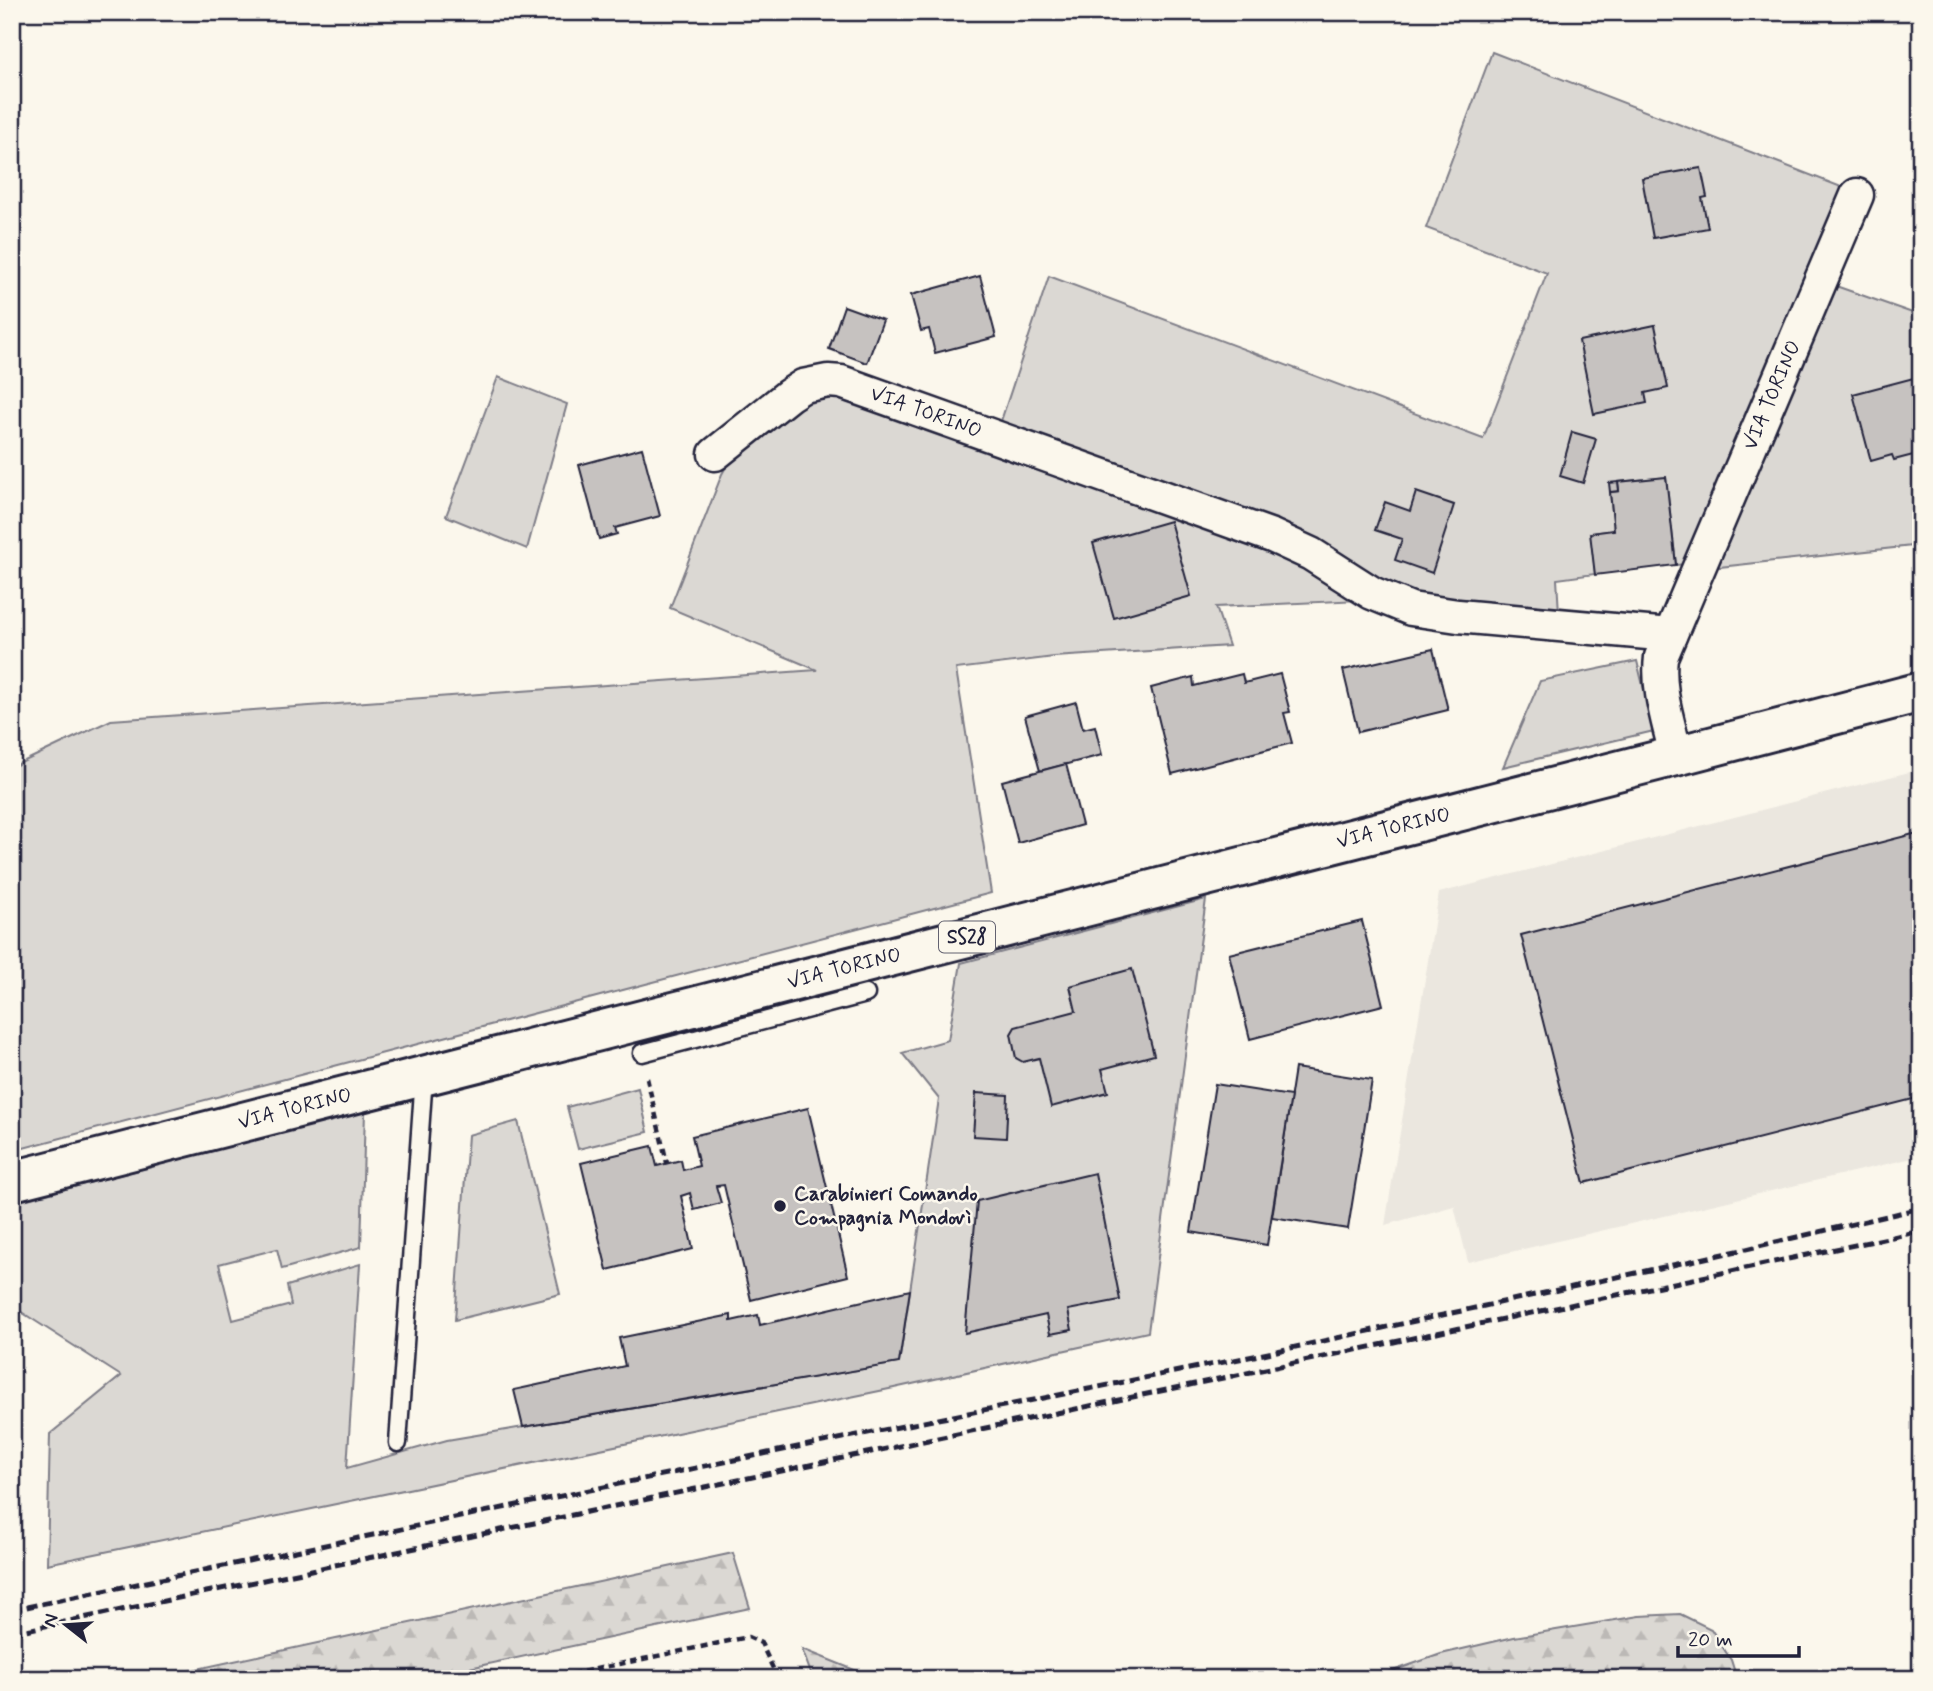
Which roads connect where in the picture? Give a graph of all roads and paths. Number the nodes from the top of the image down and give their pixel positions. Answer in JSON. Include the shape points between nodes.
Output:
{"nodes":[{"id":1,"x":1857,"y":195,"type":"dead end"},
{"id":2,"x":715,"y":454,"type":"dead end"},
{"id":3,"x":1670,"y":635,"type":"junction"},
{"id":4,"x":1921,"y":692,"type":"edge"},
{"id":5,"x":1676,"y":756,"type":"junction"},
{"id":6,"x":866,"y":994,"type":"dead end"},
{"id":7,"x":642,"y":1054,"type":"dead end"},
{"id":8,"x":424,"y":1076,"type":"junction"},
{"id":9,"x":649,"y":1085,"type":"dead end"},
{"id":10,"x":667,"y":1163,"type":"dead end"},
{"id":11,"x":12,"y":1181,"type":"edge"},
{"id":12,"x":398,"y":1443,"type":"dead end"},
{"id":13,"x":548,"y":1679,"type":"edge"},
{"id":14,"x":778,"y":1679,"type":"edge"}],
"edges":[{"from":1,"to":3,"type":"street","name":"VIA TORINO"},
{"from":2,"to":3,"type":"street","name":"VIA TORINO","via":[[803,386],[841,382],[1272,536],[1311,554],[1372,593],[1411,609]]},
{"from":3,"to":5,"type":"street","name":"VIA TORINO","via":[[1659,674]]},
{"from":4,"to":5,"type":"main road","name":"VIA TORINO","number":"SS28"},
{"from":5,"to":8,"type":"main road","name":"VIA TORINO","number":"SS28"},
{"from":6,"to":7,"type":"lane"},
{"from":8,"to":11,"type":"main road","name":"VIA TORINO","number":"SS28"},
{"from":8,"to":12,"type":"lane"},
{"from":9,"to":10,"type":"path"},
{"from":13,"to":14,"type":"path","via":[[748,1637],[761,1643]]}]}
